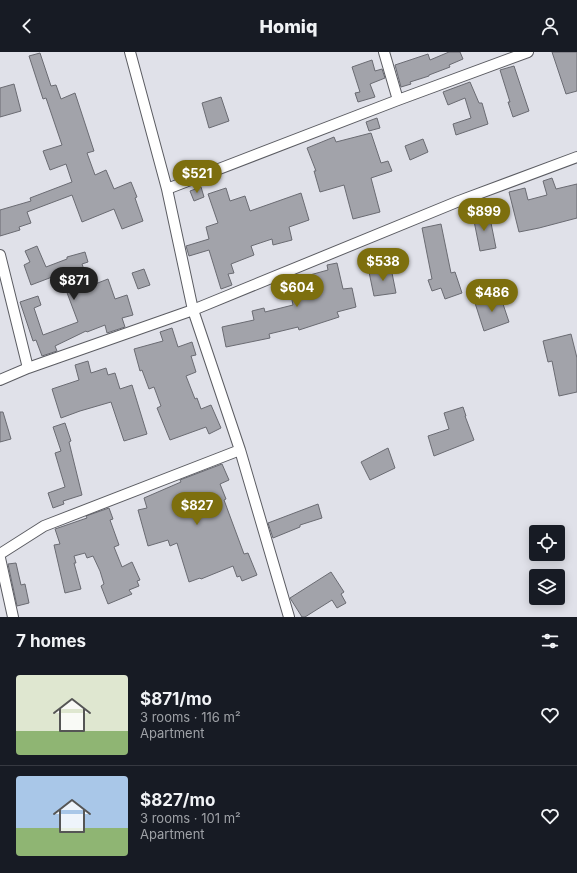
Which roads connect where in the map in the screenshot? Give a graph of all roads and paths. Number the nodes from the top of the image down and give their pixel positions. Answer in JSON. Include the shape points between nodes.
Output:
{"nodes":[{"id":1,"x":130,"y":52,"type":"edge"},
{"id":2,"x":384,"y":52,"type":"edge"},
{"id":3,"x":528,"y":52,"type":"edge"},
{"id":4,"x":514,"y":55,"type":"edge"},
{"id":5,"x":398,"y":100,"type":"junction"},
{"id":6,"x":577,"y":156,"type":"edge"},
{"id":7,"x":166,"y":190,"type":"junction"},
{"id":8,"x":0,"y":255,"type":"edge"},
{"id":9,"x":193,"y":310,"type":"junction"},
{"id":10,"x":28,"y":368,"type":"junction"},
{"id":11,"x":0,"y":380,"type":"edge"},
{"id":12,"x":240,"y":450,"type":"junction"},
{"id":13,"x":0,"y":554,"type":"edge"},
{"id":14,"x":0,"y":558,"type":"edge"},
{"id":15,"x":12,"y":617,"type":"edge"},
{"id":16,"x":289,"y":617,"type":"edge"}],
"edges":[{"from":1,"to":7,"type":"street"},
{"from":2,"to":5,"type":"street"},
{"from":3,"to":4,"type":"street"},
{"from":4,"to":5,"type":"street"},
{"from":5,"to":7,"type":"street"},
{"from":6,"to":9,"type":"street","via":[[459,201]]},
{"from":7,"to":9,"type":"street"},
{"from":8,"to":10,"type":"street"},
{"from":9,"to":10,"type":"street"},
{"from":9,"to":12,"type":"street"},
{"from":10,"to":11,"type":"street"},
{"from":12,"to":13,"type":"street","via":[[44,526]]},
{"from":12,"to":16,"type":"street"},
{"from":14,"to":15,"type":"street"}]}
